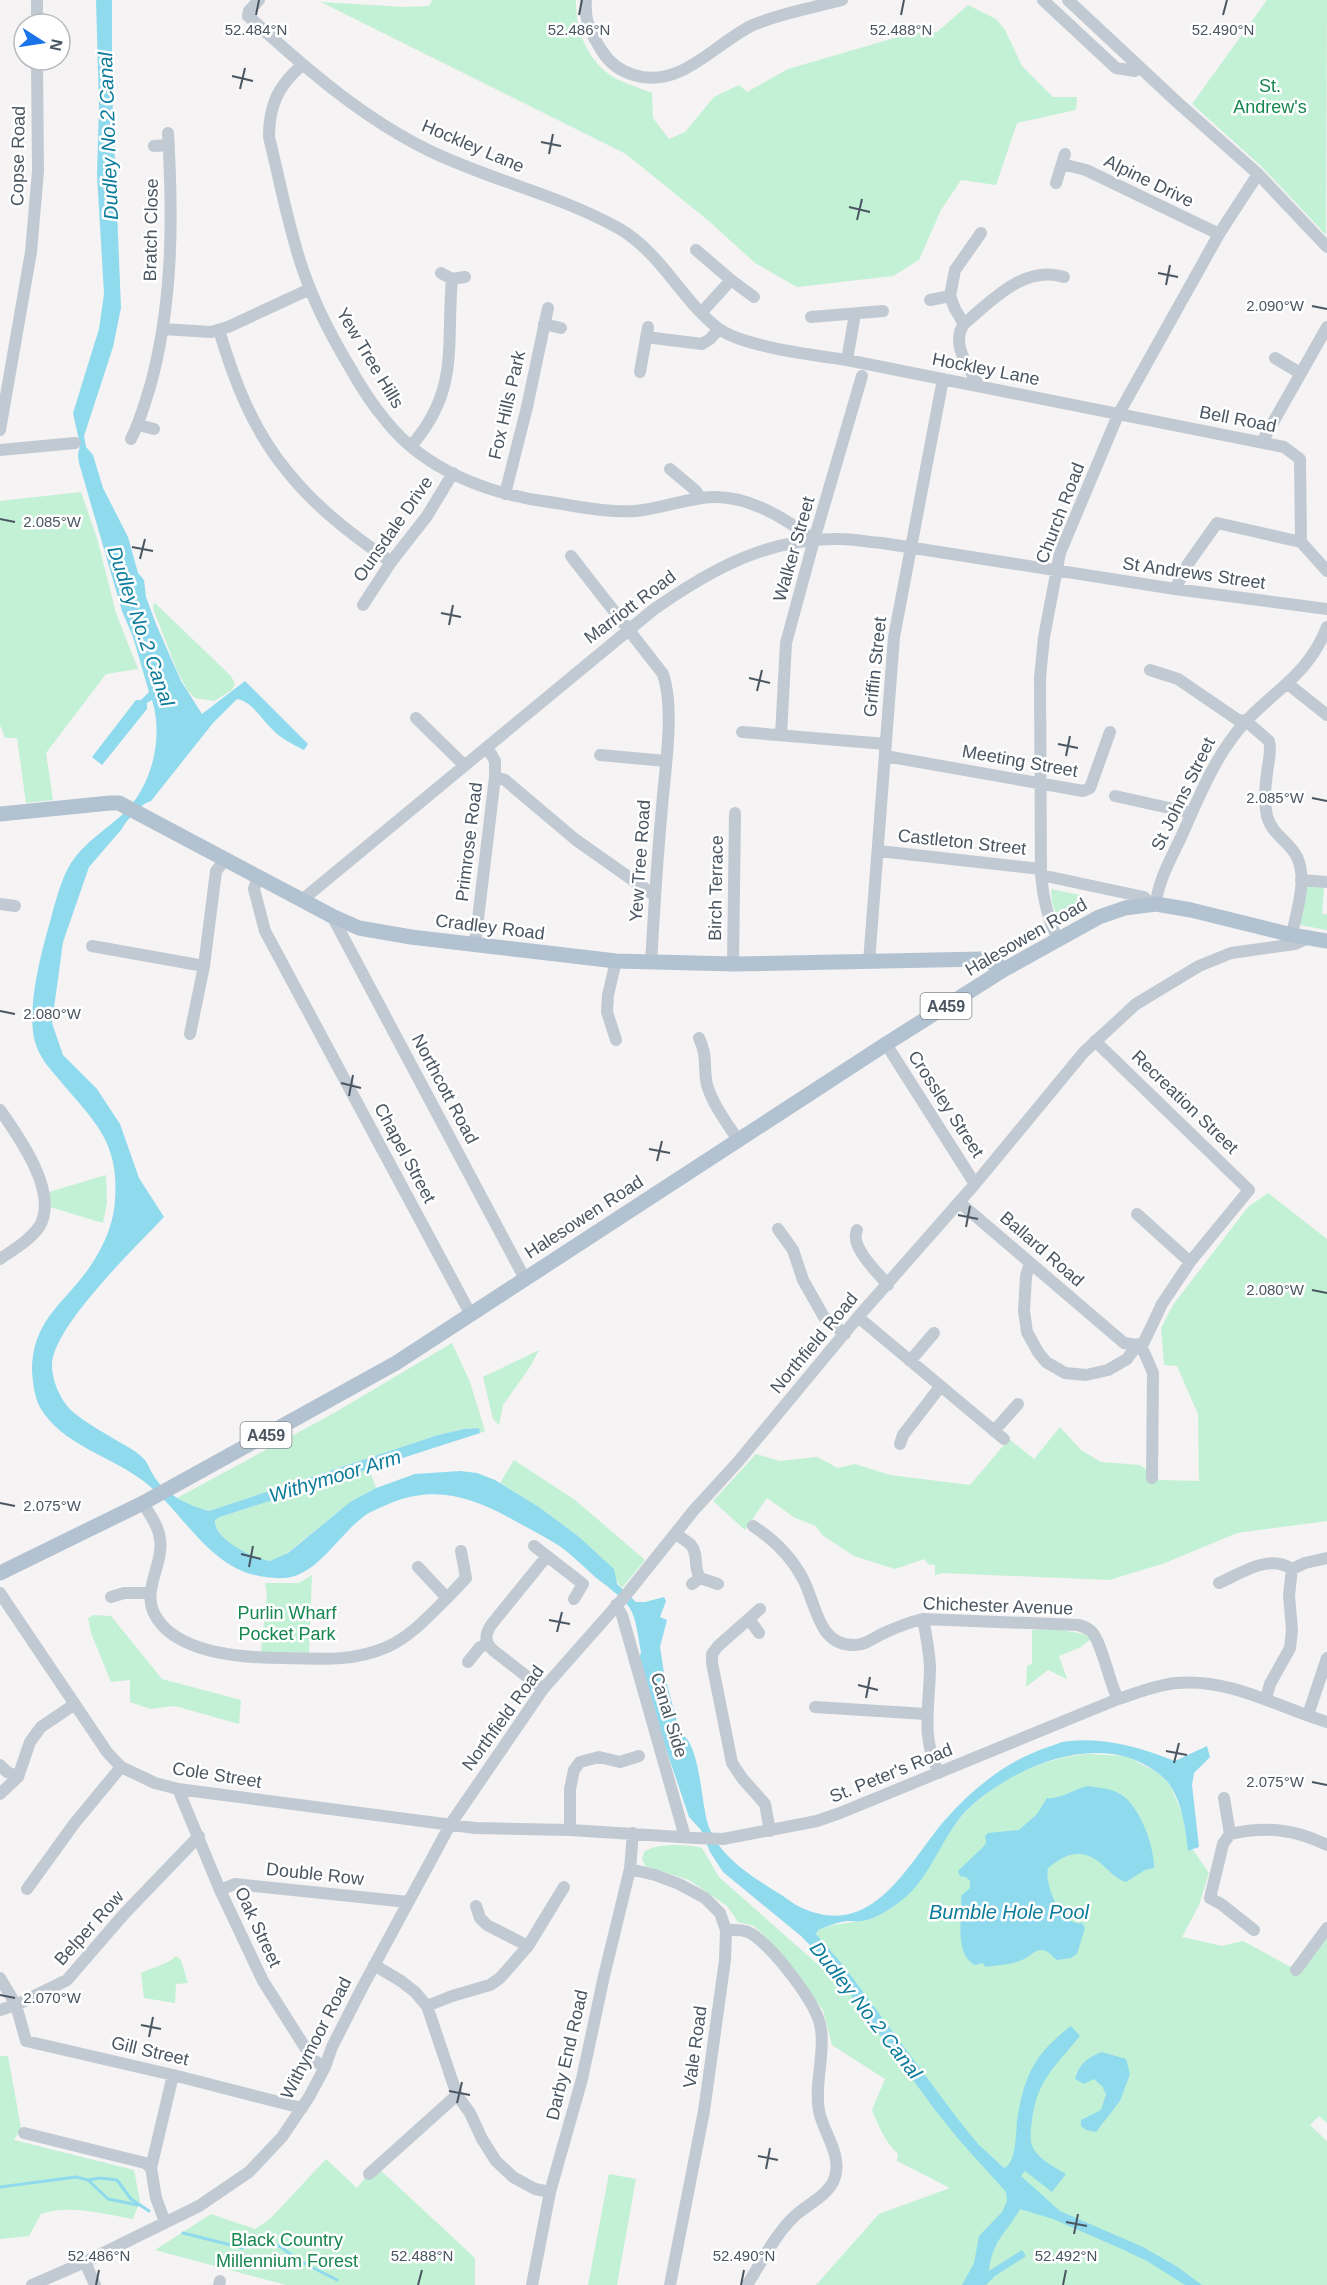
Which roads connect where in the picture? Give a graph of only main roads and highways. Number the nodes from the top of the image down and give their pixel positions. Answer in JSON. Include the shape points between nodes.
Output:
{"nodes":[{"id":1,"x":0,"y":814,"type":"edge"},
{"id":2,"x":1327,"y":941,"type":"edge"},
{"id":3,"x":1005,"y":969,"type":"junction"},
{"id":4,"x":0,"y":1574,"type":"edge"}],
"edges":[{"from":1,"to":3,"type":"main road","name":"Cradley Road","via":[[110,802],[123,805],[332,916],[360,928],[411,937],[616,962],[733,964],[984,958]]},
{"from":2,"to":3,"type":"main road","name":"Halesowen Road","number":"A459","via":[[1153,904],[1099,917]]},
{"from":3,"to":4,"type":"main road","name":"Halesowen Road","number":"A459","via":[[354,1388],[146,1501]]}]}
